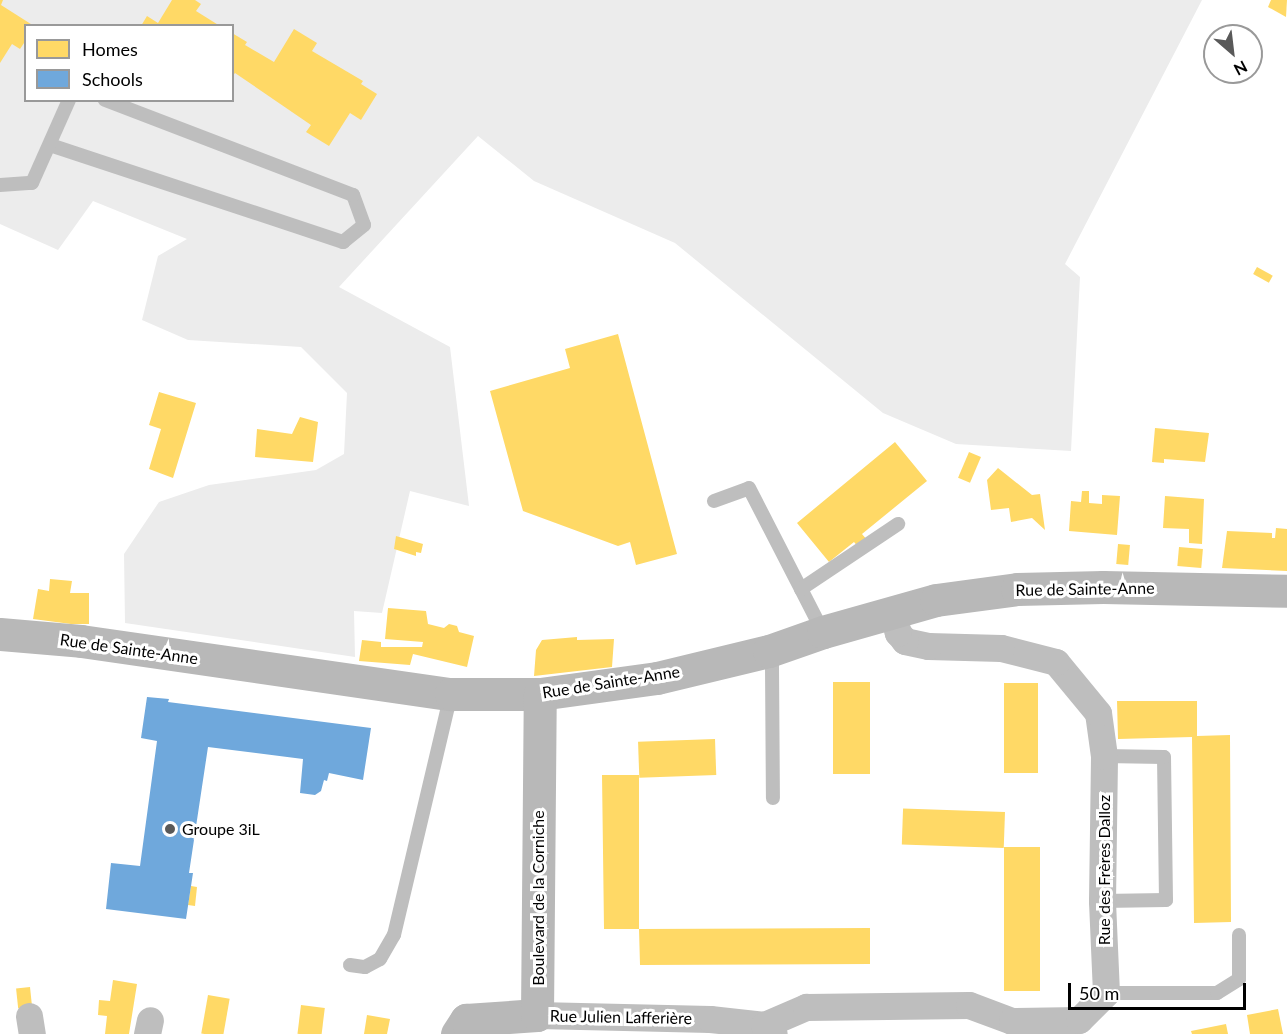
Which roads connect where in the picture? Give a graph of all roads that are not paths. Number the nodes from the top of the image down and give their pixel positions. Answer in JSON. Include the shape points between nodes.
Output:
{"nodes":[{"id":1,"x":68,"y":102,"type":"edge"},
{"id":2,"x":110,"y":102,"type":"edge"},
{"id":3,"x":50,"y":146,"type":"junction"},
{"id":4,"x":0,"y":185,"type":"edge"},
{"id":5,"x":714,"y":501,"type":"dead end"},
{"id":6,"x":898,"y":524,"type":"dead end"},
{"id":7,"x":801,"y":589,"type":"junction"},
{"id":8,"x":1287,"y":591,"type":"edge"},
{"id":9,"x":892,"y":612,"type":"junction"},
{"id":10,"x":823,"y":632,"type":"junction"},
{"id":11,"x":0,"y":634,"type":"edge"},
{"id":12,"x":769,"y":651,"type":"junction"},
{"id":13,"x":451,"y":694,"type":"junction"},
{"id":14,"x":540,"y":694,"type":"junction"},
{"id":15,"x":1104,"y":756,"type":"junction"},
{"id":16,"x":773,"y":798,"type":"dead end"},
{"id":17,"x":1102,"y":902,"type":"junction"},
{"id":18,"x":1239,"y":935,"type":"dead end"},
{"id":19,"x":350,"y":965,"type":"dead end"},
{"id":20,"x":1106,"y":993,"type":"junction"},
{"id":21,"x":537,"y":1015,"type":"junction"},
{"id":22,"x":769,"y":1030,"type":"edge"},
{"id":23,"x":457,"y":1034,"type":"edge"}],
"edges":[{"from":1,"to":3,"type":"lane"},
{"from":2,"to":3,"type":"lane","via":[[353,195],[364,225],[343,242]]},
{"from":3,"to":4,"type":"lane","via":[[32,183]]},
{"from":5,"to":7,"type":"lane","via":[[749,488]]},
{"from":6,"to":7,"type":"lane"},
{"from":7,"to":10,"type":"lane"},
{"from":8,"to":9,"type":"street","name":"Rue de Sainte-Anne","via":[[1017,589],[936,600]]},
{"from":9,"to":10,"type":"street","name":"Rue de Sainte-Anne"},
{"from":9,"to":15,"type":"street","name":"Rue des Frères Dalloz","via":[[898,633],[905,641],[927,646],[1001,648],[1056,662],[1098,713]]},
{"from":10,"to":12,"type":"street","name":"Rue de Sainte-Anne"},
{"from":11,"to":13,"type":"street","name":"Rue de Sainte-Anne","via":[[81,641]]},
{"from":12,"to":14,"type":"street","name":"Rue de Sainte-Anne","via":[[657,678]]},
{"from":12,"to":16,"type":"lane"},
{"from":13,"to":14,"type":"street","name":"Rue de Sainte-Anne"},
{"from":13,"to":19,"type":"lane","via":[[394,934],[380,959],[365,967]]},
{"from":14,"to":21,"type":"street","name":"Boulevard de la Corniche"},
{"from":15,"to":17,"type":"street","name":"Rue des Frères Dalloz"},
{"from":15,"to":17,"type":"lane","via":[[1164,757],[1166,900]]},
{"from":17,"to":20,"type":"street","name":"Rue des Frères Dalloz"},
{"from":18,"to":20,"type":"lane","via":[[1239,979],[1217,993]]},
{"from":20,"to":22,"type":"street","via":[[1078,1020],[1012,1021],[969,1005],[806,1007]]},
{"from":21,"to":22,"type":"street","name":"Rue Julien Lafferière","via":[[710,1019]]},
{"from":21,"to":23,"type":"street","via":[[466,1020]]}]}
